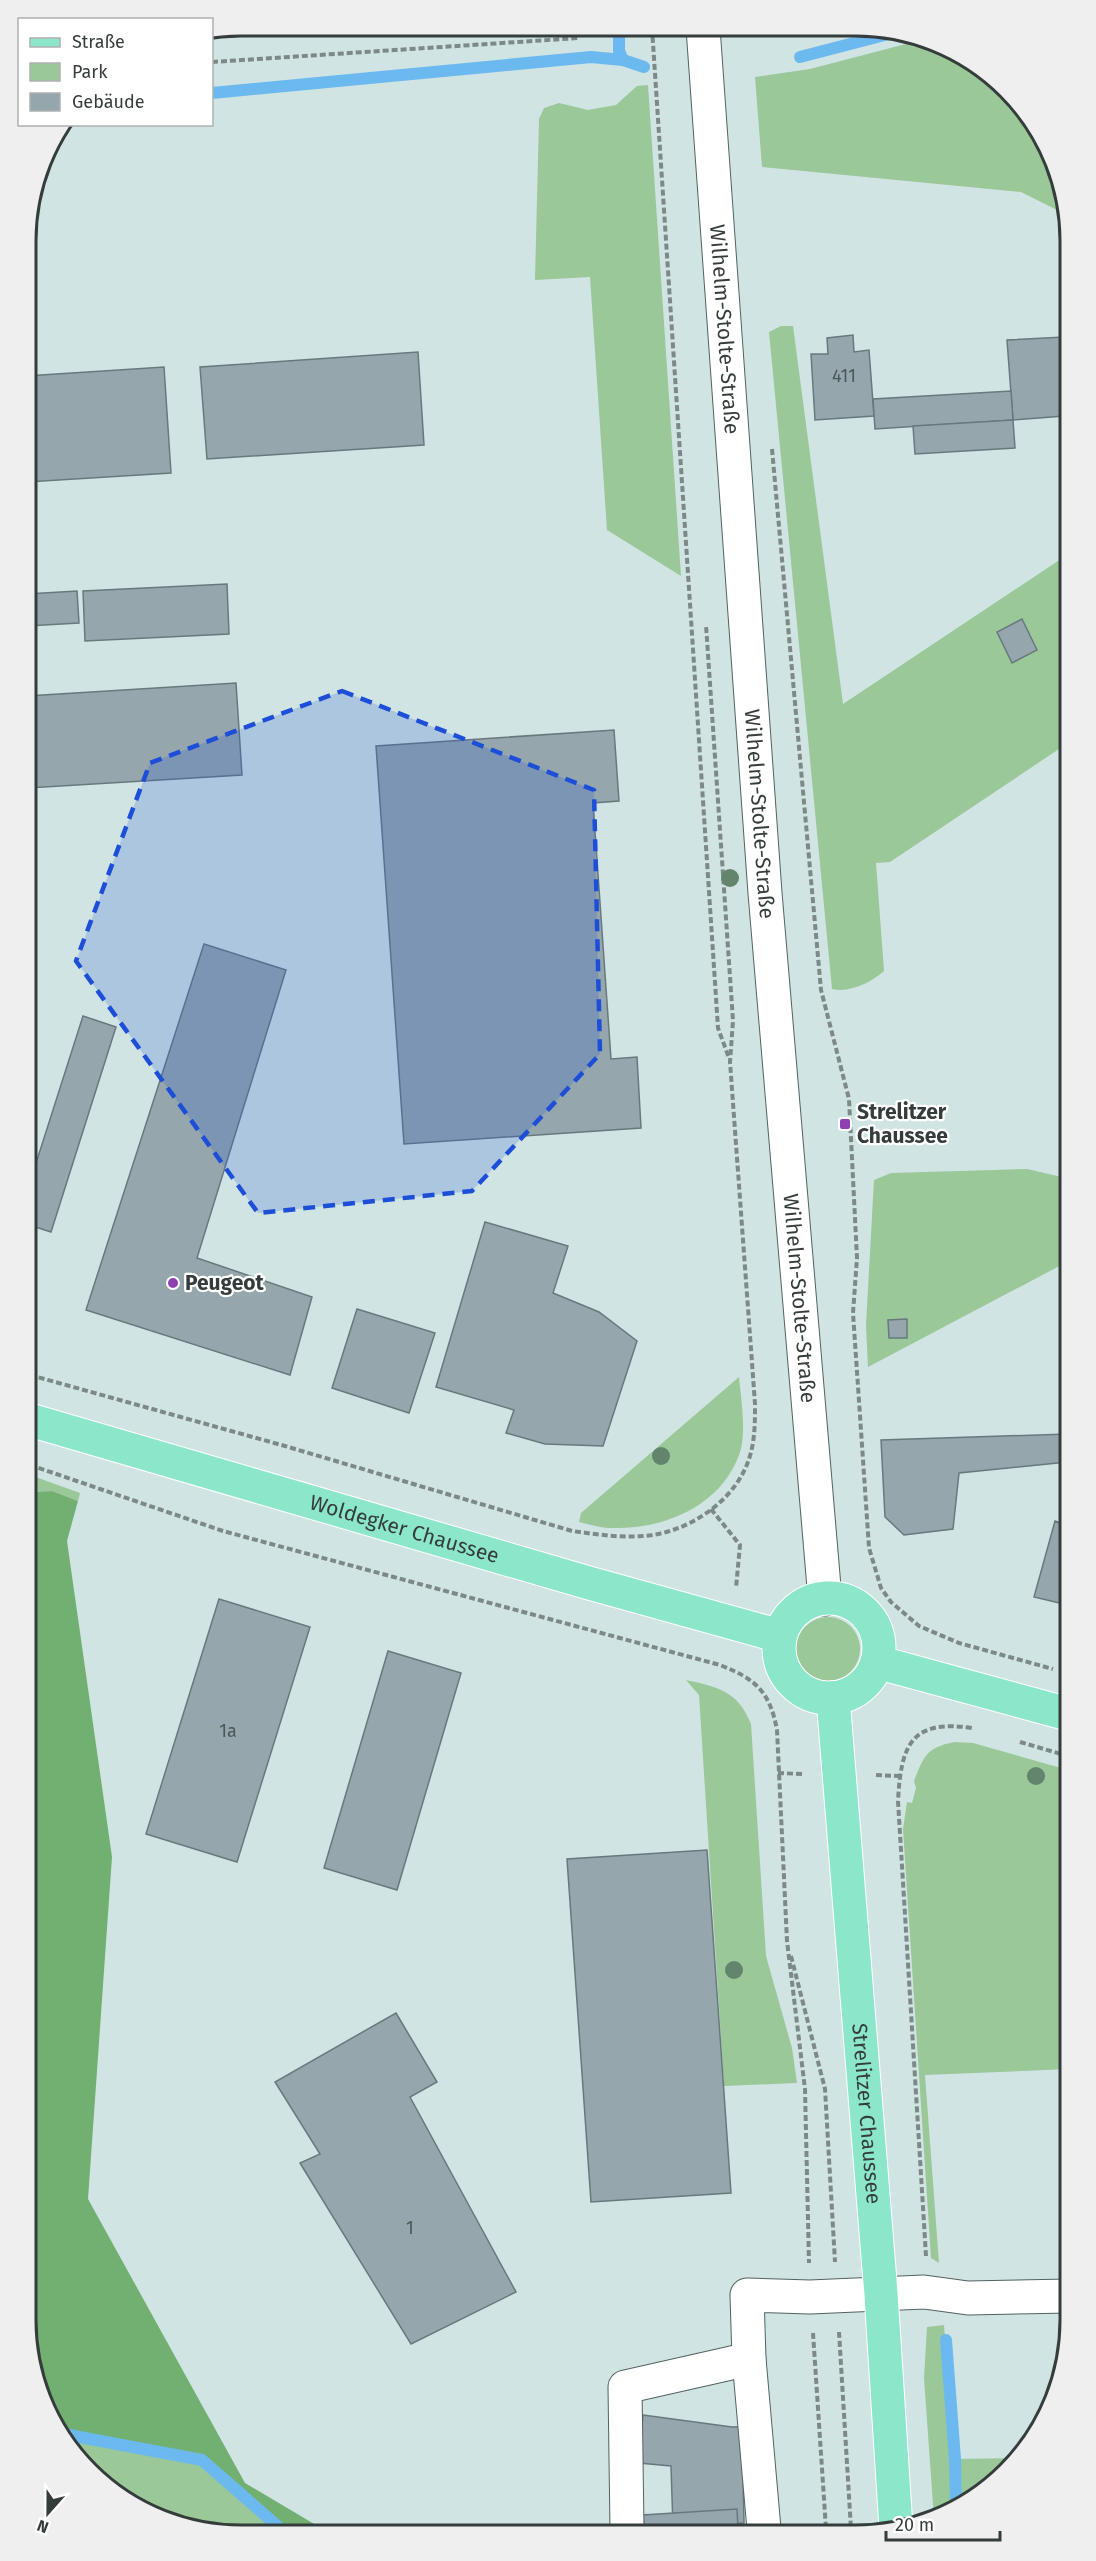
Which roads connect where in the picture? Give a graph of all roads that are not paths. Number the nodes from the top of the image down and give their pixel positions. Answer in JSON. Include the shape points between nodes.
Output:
{"nodes":[{"id":1,"x":704,"y":36,"type":"edge"},
{"id":2,"x":36,"y":1422,"type":"edge"},
{"id":3,"x":825,"y":1599,"type":"junction"},
{"id":4,"x":780,"y":1636,"type":"junction"},
{"id":5,"x":877,"y":1662,"type":"junction"},
{"id":6,"x":833,"y":1698,"type":"junction"},
{"id":7,"x":1060,"y":1712,"type":"edge"},
{"id":8,"x":881,"y":2294,"type":"junction"},
{"id":9,"x":1060,"y":2296,"type":"edge"},
{"id":10,"x":750,"y":2359,"type":"junction"},
{"id":11,"x":896,"y":2520,"type":"edge"},
{"id":12,"x":627,"y":2525,"type":"edge"},
{"id":13,"x":764,"y":2525,"type":"edge"}],
"edges":[{"from":1,"to":3,"type":"street","name":"Wilhelm-Stolte-Straße","via":[[765,893]]},
{"from":2,"to":4,"type":"main road","name":"Woldegker Chaussee"},
{"from":3,"to":4,"type":"main road","via":[[802,1606],[792,1614]]},
{"from":3,"to":5,"type":"main road","via":[[848,1602],[868,1616],[878,1638]]},
{"from":4,"to":6,"type":"main road","via":[[780,1659],[791,1680],[810,1695]]},
{"from":5,"to":6,"type":"main road","via":[[873,1673],[856,1690]]},
{"from":5,"to":7,"type":"main road"},
{"from":6,"to":8,"type":"main road","name":"Strelitzer Chaussee"},
{"from":8,"to":9,"type":"street"},
{"from":8,"to":10,"type":"street","via":[[747,2295]]},
{"from":8,"to":11,"type":"main road","name":"Strelitzer Chaussee"},
{"from":10,"to":12,"type":"street","via":[[626,2387]]},
{"from":10,"to":13,"type":"street"}]}
